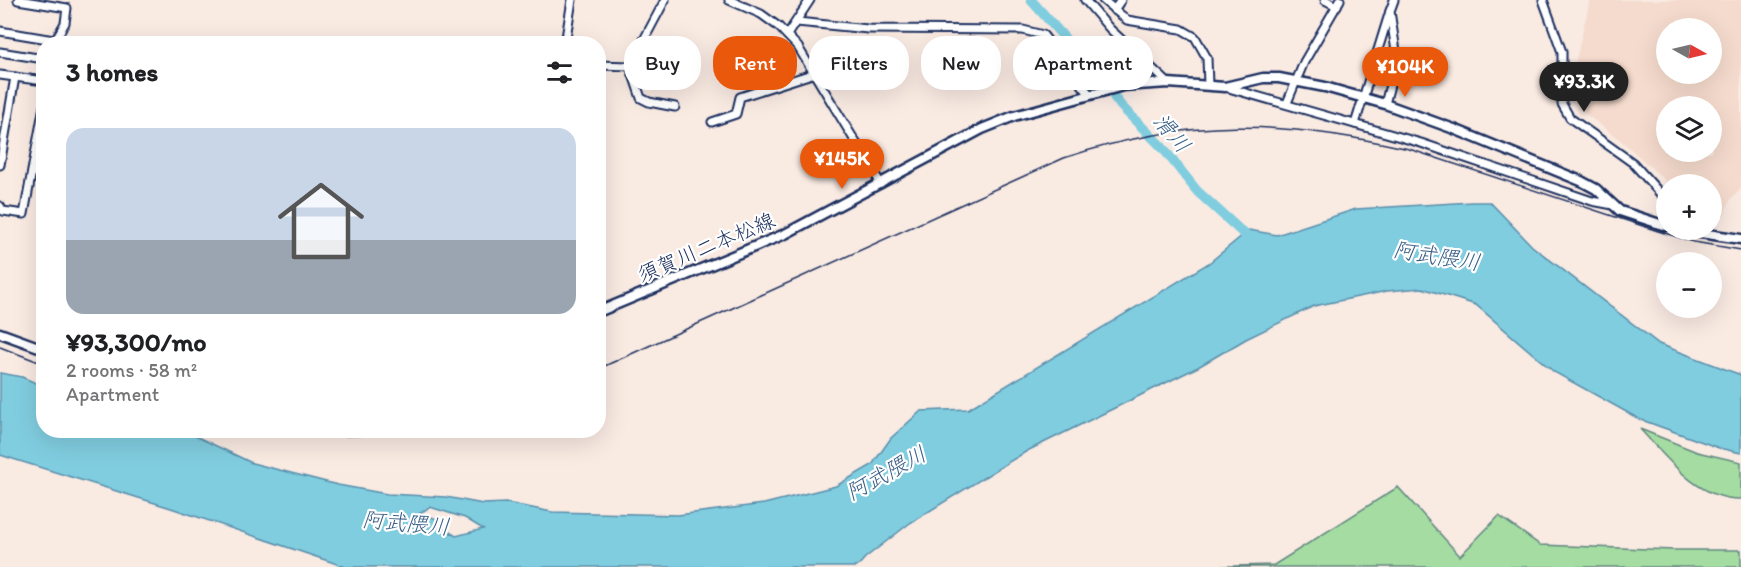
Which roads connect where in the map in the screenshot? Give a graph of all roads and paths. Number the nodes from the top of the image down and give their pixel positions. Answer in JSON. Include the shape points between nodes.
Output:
{"nodes":[{"id":1,"x":18,"y":0,"type":"edge"},
{"id":2,"x":572,"y":0,"type":"edge"},
{"id":3,"x":665,"y":0,"type":"edge"},
{"id":4,"x":729,"y":0,"type":"edge"},
{"id":5,"x":810,"y":0,"type":"edge"},
{"id":6,"x":1085,"y":0,"type":"edge"},
{"id":7,"x":1102,"y":0,"type":"edge"},
{"id":8,"x":1121,"y":0,"type":"edge"},
{"id":9,"x":1325,"y":0,"type":"edge"},
{"id":10,"x":1394,"y":0,"type":"edge"},
{"id":11,"x":1543,"y":0,"type":"edge"},
{"id":12,"x":1338,"y":3,"type":"edge"},
{"id":13,"x":1114,"y":10,"type":"junction"},
{"id":14,"x":1390,"y":11,"type":"junction"},
{"id":15,"x":797,"y":22,"type":"junction"},
{"id":16,"x":0,"y":31,"type":"edge"},
{"id":17,"x":788,"y":35,"type":"junction"},
{"id":18,"x":57,"y":36,"type":"edge"},
{"id":19,"x":566,"y":36,"type":"edge"},
{"id":20,"x":646,"y":36,"type":"edge"},
{"id":21,"x":36,"y":38,"type":"edge"},
{"id":22,"x":0,"y":52,"type":"edge"},
{"id":23,"x":36,"y":58,"type":"edge"},
{"id":24,"x":606,"y":65,"type":"edge"},
{"id":25,"x":809,"y":65,"type":"edge"},
{"id":26,"x":624,"y":66,"type":"edge"},
{"id":27,"x":0,"y":75,"type":"edge"},
{"id":28,"x":809,"y":75,"type":"edge"},
{"id":29,"x":15,"y":77,"type":"junction"},
{"id":30,"x":36,"y":80,"type":"edge"},
{"id":31,"x":1297,"y":81,"type":"junction"},
{"id":32,"x":1168,"y":83,"type":"junction"},
{"id":33,"x":1208,"y":85,"type":"junction"},
{"id":34,"x":1225,"y":87,"type":"junction"},
{"id":35,"x":638,"y":90,"type":"edge"},
{"id":36,"x":825,"y":90,"type":"edge"},
{"id":37,"x":1092,"y":94,"type":"junction"},
{"id":38,"x":1363,"y":98,"type":"junction"},
{"id":39,"x":1287,"y":103,"type":"junction"},
{"id":40,"x":1385,"y":104,"type":"junction"},
{"id":41,"x":675,"y":107,"type":"dead end"},
{"id":42,"x":712,"y":122,"type":"dead end"},
{"id":43,"x":1355,"y":124,"type":"junction"},
{"id":44,"x":36,"y":149,"type":"edge"},
{"id":45,"x":0,"y":165,"type":"edge"},
{"id":46,"x":881,"y":184,"type":"junction"},
{"id":47,"x":1656,"y":189,"type":"edge"},
{"id":48,"x":1613,"y":205,"type":"junction"},
{"id":49,"x":0,"y":206,"type":"edge"},
{"id":50,"x":1656,"y":223,"type":"edge"},
{"id":51,"x":1722,"y":236,"type":"edge"},
{"id":52,"x":1741,"y":239,"type":"edge"},
{"id":53,"x":606,"y":309,"type":"edge"},
{"id":54,"x":0,"y":333,"type":"edge"},
{"id":55,"x":36,"y":346,"type":"edge"}],
"edges":[{"from":1,"to":18,"type":"street","via":[[67,8]]},
{"from":2,"to":19,"type":"street"},
{"from":3,"to":20,"type":"street"},
{"from":4,"to":17,"type":"street","via":[[761,14]]},
{"from":5,"to":15,"type":"street"},
{"from":6,"to":32,"type":"street"},
{"from":7,"to":13,"type":"street"},
{"from":8,"to":13,"type":"street"},
{"from":9,"to":12,"type":"street"},
{"from":10,"to":14,"type":"street"},
{"from":11,"to":47,"type":"street","via":[[1563,52],[1564,109],[1570,118],[1633,163]]},
{"from":12,"to":31,"type":"street"},
{"from":13,"to":33,"type":"street","via":[[1134,23],[1172,27],[1195,37],[1207,58]]},
{"from":14,"to":38,"type":"street"},
{"from":14,"to":40,"type":"street","via":[[1397,58]]},
{"from":15,"to":17,"type":"street"},
{"from":15,"to":37,"type":"street","via":[[868,29],[1036,32],[1043,35]]},
{"from":16,"to":21,"type":"street"},
{"from":17,"to":25,"type":"street"},
{"from":22,"to":23,"type":"street"},
{"from":24,"to":26,"type":"street"},
{"from":27,"to":29,"type":"street"},
{"from":28,"to":42,"type":"street","via":[[740,97],[736,114]]},
{"from":29,"to":30,"type":"street"},
{"from":29,"to":45,"type":"street"},
{"from":31,"to":34,"type":"main road","name":"須賀川二本松線","via":[[1268,78]]},
{"from":31,"to":38,"type":"main road","name":"須賀川二本松線"},
{"from":31,"to":39,"type":"street"},
{"from":32,"to":33,"type":"main road","name":"須賀川二本松線"},
{"from":32,"to":37,"type":"main road","name":"須賀川二本松線","via":[[1123,86]]},
{"from":33,"to":34,"type":"main road","name":"須賀川二本松線"},
{"from":34,"to":39,"type":"street"},
{"from":35,"to":41,"type":"street","via":[[641,98],[649,102]]},
{"from":36,"to":46,"type":"street"},
{"from":37,"to":46,"type":"main road","name":"須賀川二本松線","via":[[982,129]]},
{"from":38,"to":40,"type":"main road","name":"須賀川二本松線"},
{"from":38,"to":43,"type":"street"},
{"from":39,"to":43,"type":"street"},
{"from":40,"to":48,"type":"main road","name":"須賀川二本松線","via":[[1581,181]]},
{"from":43,"to":48,"type":"street"},
{"from":44,"to":49,"type":"street","via":[[24,214],[3,211]]},
{"from":46,"to":53,"type":"main road","name":"須賀川二本松線","via":[[785,234]]},
{"from":48,"to":50,"type":"main road","name":"須賀川二本松線","via":[[1628,215]]},
{"from":51,"to":52,"type":"main road"},
{"from":54,"to":55,"type":"main road"}]}
